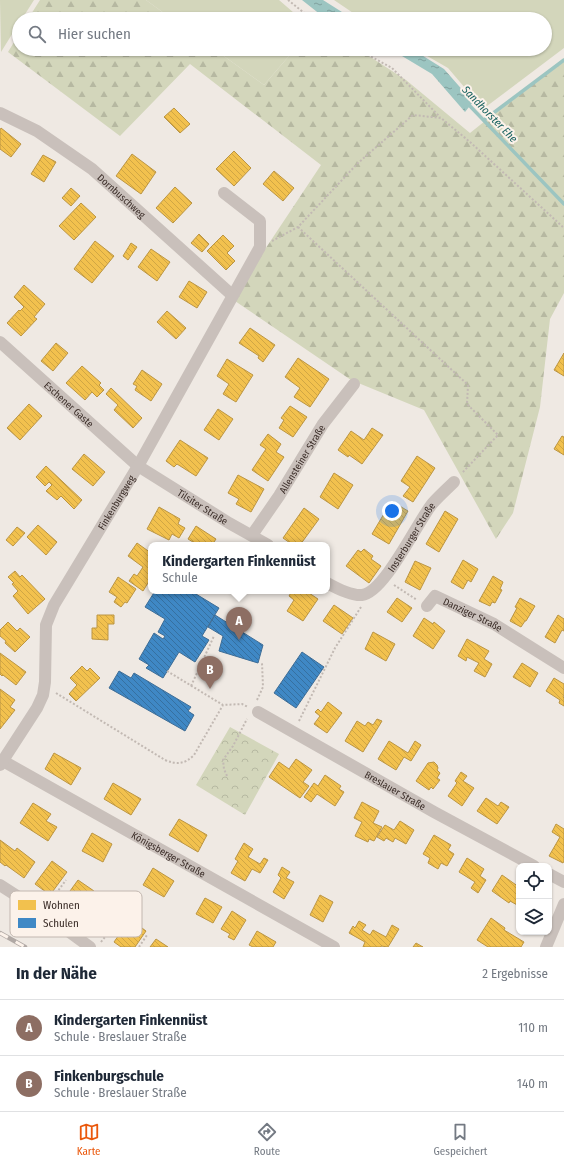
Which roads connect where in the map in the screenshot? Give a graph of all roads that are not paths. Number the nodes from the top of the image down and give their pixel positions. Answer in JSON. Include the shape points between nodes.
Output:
{"nodes":[{"id":1,"x":0,"y":113,"type":"edge"},
{"id":2,"x":224,"y":193,"type":"dead end"},
{"id":3,"x":232,"y":295,"type":"junction"},
{"id":4,"x":0,"y":342,"type":"edge"},
{"id":5,"x":354,"y":384,"type":"dead end"},
{"id":6,"x":138,"y":466,"type":"junction"},
{"id":7,"x":454,"y":482,"type":"road end"},
{"id":8,"x":252,"y":535,"type":"junction"},
{"id":9,"x":263,"y":542,"type":"edge"},
{"id":10,"x":330,"y":584,"type":"edge"},
{"id":11,"x":427,"y":606,"type":"road end"},
{"id":12,"x":564,"y":668,"type":"edge"},
{"id":13,"x":255,"y":711,"type":"road end"},
{"id":14,"x":2,"y":763,"type":"edge"},
{"id":15,"x":528,"y":863,"type":"edge"},
{"id":16,"x":552,"y":876,"type":"edge"},
{"id":17,"x":564,"y":882,"type":"edge"},
{"id":18,"x":0,"y":885,"type":"edge"},
{"id":19,"x":10,"y":891,"type":"edge"},
{"id":20,"x":564,"y":904,"type":"edge"},
{"id":21,"x":76,"y":937,"type":"edge"},
{"id":22,"x":90,"y":947,"type":"edge"},
{"id":23,"x":334,"y":947,"type":"edge"},
{"id":24,"x":546,"y":947,"type":"edge"}],
"edges":[{"from":1,"to":3,"type":"street","name":"Dornbuschweg","via":[[36,131],[92,169]]},
{"from":2,"to":3,"type":"street","name":"Finkenburgweg","via":[[260,221],[260,247]]},
{"from":3,"to":6,"type":"street","name":"Finkenburgweg"},
{"from":4,"to":6,"type":"street","name":"Eschener Gaste"},
{"from":5,"to":8,"type":"street","name":"Allensteiner Straße","via":[[323,424]]},
{"from":6,"to":8,"type":"street","name":"Tilsiter Straße"},
{"from":6,"to":14,"type":"street","name":"Finkenburgweg","via":[[50,613],[46,625],[43,695]]},
{"from":7,"to":10,"type":"street","name":"Insterburger Straße","via":[[432,504],[377,587],[361,596]]},
{"from":8,"to":9,"type":"street","name":"Tilsiter Straße"},
{"from":11,"to":12,"type":"street","name":"Danziger Straße","via":[[435,596],[494,624]]},
{"from":13,"to":15,"type":"street","name":"Breslauer Straße"},
{"from":14,"to":23,"type":"street","name":"Königsberger Straße"},
{"from":16,"to":17,"type":"street"},
{"from":18,"to":19,"type":"street"},
{"from":20,"to":24,"type":"street"},
{"from":21,"to":22,"type":"street"}]}
